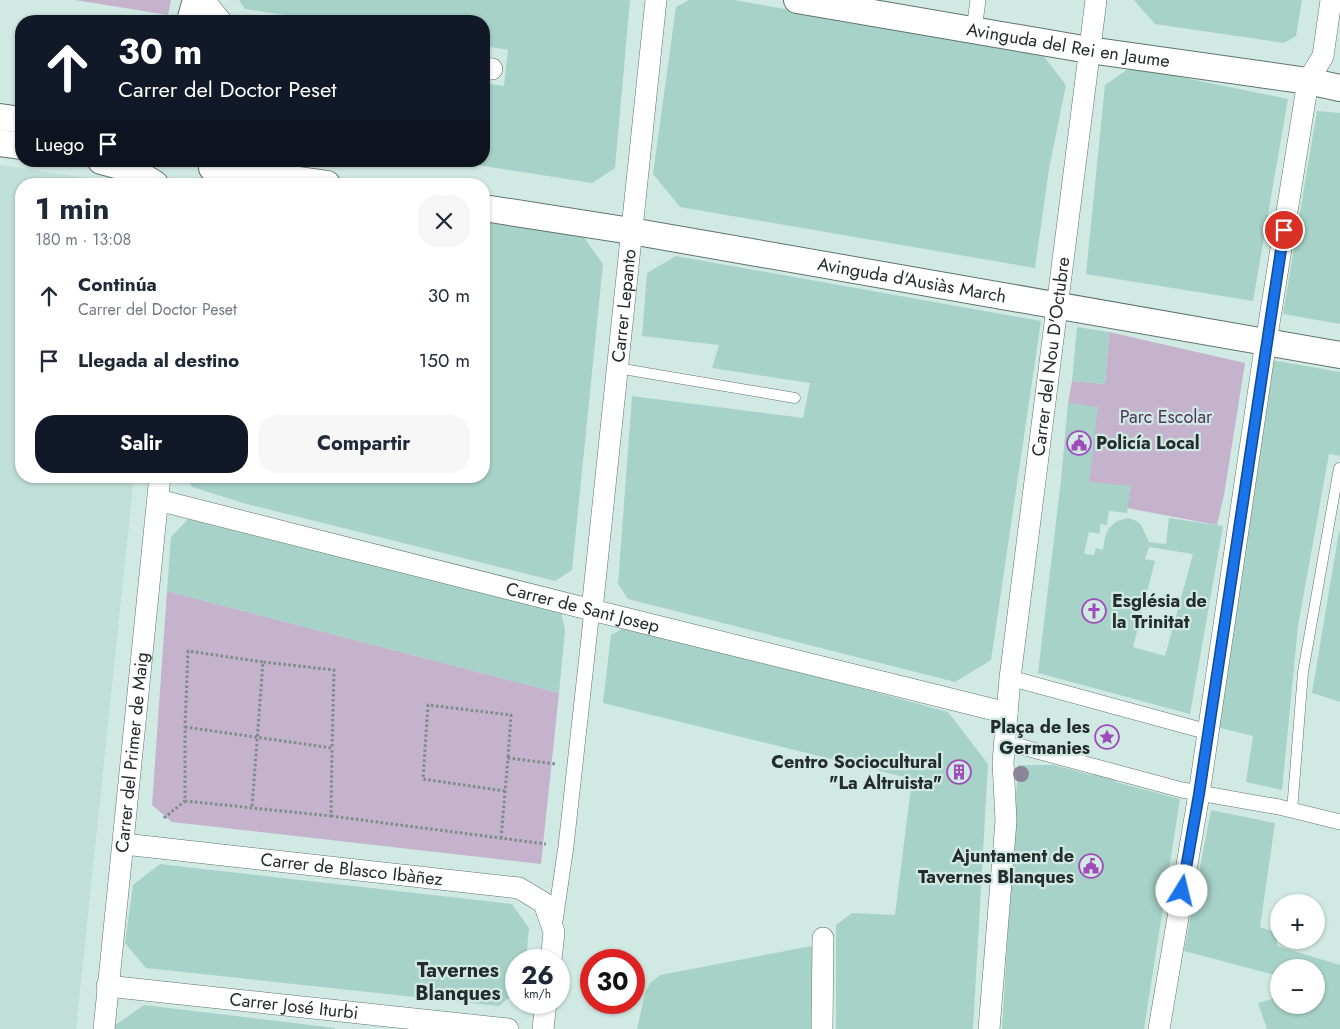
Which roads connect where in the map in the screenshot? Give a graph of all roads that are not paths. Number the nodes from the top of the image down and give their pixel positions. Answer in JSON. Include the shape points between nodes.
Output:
{"nodes":[{"id":1,"x":196,"y":0,"type":"edge"},
{"id":2,"x":204,"y":0,"type":"edge"},
{"id":3,"x":656,"y":0,"type":"edge"},
{"id":4,"x":797,"y":0,"type":"edge"},
{"id":5,"x":978,"y":0,"type":"edge"},
{"id":6,"x":1096,"y":0,"type":"edge"},
{"id":7,"x":1331,"y":0,"type":"edge"},
{"id":8,"x":848,"y":4,"type":"edge"},
{"id":9,"x":192,"y":15,"type":"edge"},
{"id":10,"x":216,"y":15,"type":"edge"},
{"id":11,"x":974,"y":30,"type":"junction"},
{"id":12,"x":1090,"y":50,"type":"junction"},
{"id":13,"x":1308,"y":81,"type":"junction"},
{"id":14,"x":1340,"y":88,"type":"edge"},
{"id":15,"x":0,"y":117,"type":"edge"},
{"id":16,"x":15,"y":119,"type":"edge"},
{"id":17,"x":0,"y":135,"type":"edge"},
{"id":18,"x":15,"y":140,"type":"edge"},
{"id":19,"x":0,"y":143,"type":"edge"},
{"id":20,"x":15,"y":145,"type":"edge"},
{"id":21,"x":124,"y":167,"type":"edge"},
{"id":22,"x":209,"y":171,"type":"edge"},
{"id":23,"x":146,"y":178,"type":"edge"},
{"id":24,"x":273,"y":178,"type":"edge"},
{"id":25,"x":490,"y":209,"type":"edge"},
{"id":26,"x":631,"y":231,"type":"junction"},
{"id":27,"x":1058,"y":305,"type":"junction"},
{"id":28,"x":1267,"y":341,"type":"junction"},
{"id":29,"x":1340,"y":355,"type":"edge"},
{"id":30,"x":617,"y":368,"type":"junction"},
{"id":31,"x":795,"y":398,"type":"dead end"},
{"id":32,"x":1339,"y":468,"type":"edge"},
{"id":33,"x":159,"y":483,"type":"edge"},
{"id":34,"x":158,"y":500,"type":"junction"},
{"id":35,"x":592,"y":610,"type":"junction"},
{"id":36,"x":1010,"y":678,"type":"junction"},
{"id":37,"x":1007,"y":713,"type":"junction"},
{"id":38,"x":1208,"y":732,"type":"junction"},
{"id":39,"x":1004,"y":745,"type":"junction"},
{"id":40,"x":1199,"y":794,"type":"junction"},
{"id":41,"x":1285,"y":809,"type":"junction"},
{"id":42,"x":1340,"y":822,"type":"edge"},
{"id":43,"x":124,"y":844,"type":"junction"},
{"id":44,"x":554,"y":932,"type":"junction"},
{"id":45,"x":822,"y":938,"type":"dead end"},
{"id":46,"x":552,"y":949,"type":"edge"},
{"id":47,"x":107,"y":986,"type":"junction"},
{"id":48,"x":545,"y":1014,"type":"edge"},
{"id":49,"x":104,"y":1029,"type":"edge"},
{"id":50,"x":508,"y":1029,"type":"edge"},
{"id":51,"x":543,"y":1029,"type":"edge"},
{"id":52,"x":822,"y":1029,"type":"edge"},
{"id":53,"x":989,"y":1029,"type":"edge"},
{"id":54,"x":1159,"y":1029,"type":"edge"}],
"edges":[{"from":1,"to":9,"type":"street"},
{"from":2,"to":10,"type":"street"},
{"from":3,"to":26,"type":"street","name":"Carrer Lepanto"},
{"from":4,"to":8,"type":"street","name":"Avinguda del Rei en Jaume"},
{"from":5,"to":11,"type":"street"},
{"from":6,"to":12,"type":"street","name":"Carrer del Nou D'Octubre"},
{"from":7,"to":13,"type":"street","via":[[1323,56]]},
{"from":8,"to":11,"type":"street","name":"Avinguda del Rei en Jaume"},
{"from":11,"to":12,"type":"street","name":"Avinguda del Rei en Jaume"},
{"from":12,"to":13,"type":"street","name":"Avinguda del Rei en Jaume"},
{"from":12,"to":27,"type":"street","name":"Carrer del Nou D'Octubre"},
{"from":13,"to":14,"type":"street","name":"Avinguda del Rei en Jaume"},
{"from":13,"to":28,"type":"street"},
{"from":15,"to":16,"type":"street"},
{"from":17,"to":18,"type":"lane"},
{"from":19,"to":20,"type":"street"},
{"from":21,"to":23,"type":"street"},
{"from":22,"to":24,"type":"street"},
{"from":25,"to":26,"type":"street","name":"Avinguda d'Ausiàs March"},
{"from":26,"to":27,"type":"street","name":"Avinguda d'Ausiàs March"},
{"from":26,"to":30,"type":"street","name":"Carrer Lepanto"},
{"from":27,"to":28,"type":"street","name":"Avinguda d'Ausiàs March"},
{"from":27,"to":36,"type":"street","name":"Carrer del Nou D'Octubre"},
{"from":28,"to":29,"type":"street","name":"Avinguda d'Ausiàs March"},
{"from":28,"to":38,"type":"street"},
{"from":30,"to":31,"type":"lane"},
{"from":30,"to":35,"type":"street","name":"Carrer Lepanto"},
{"from":32,"to":41,"type":"lane","via":[[1304,672]]},
{"from":33,"to":34,"type":"street","name":"Carrer del Primer de Maig"},
{"from":34,"to":35,"type":"street","name":"Carrer de Sant Josep"},
{"from":34,"to":43,"type":"street","name":"Carrer del Primer de Maig"},
{"from":35,"to":37,"type":"street","name":"Carrer de Sant Josep"},
{"from":35,"to":44,"type":"street"},
{"from":36,"to":37,"type":"street","name":"Carrer del Nou D'Octubre"},
{"from":36,"to":38,"type":"street"},
{"from":37,"to":39,"type":"street","name":"Carrer del Nou D'Octubre"},
{"from":38,"to":40,"type":"street"},
{"from":39,"to":40,"type":"street"},
{"from":39,"to":53,"type":"street","name":"Carrer del Nou D'Octubre","via":[[1006,821]]},
{"from":40,"to":41,"type":"street"},
{"from":40,"to":54,"type":"street"},
{"from":41,"to":42,"type":"street"},
{"from":43,"to":44,"type":"street","name":"Carrer de Blasco Ibàñez","via":[[519,888],[544,903]]},
{"from":43,"to":47,"type":"street","name":"Carrer del Primer de Maig"},
{"from":44,"to":46,"type":"street"},
{"from":45,"to":52,"type":"street"},
{"from":47,"to":49,"type":"street","name":"Carrer del Primer de Maig"},
{"from":47,"to":50,"type":"street","name":"Carrer José Iturbi"},
{"from":48,"to":51,"type":"street"}]}
